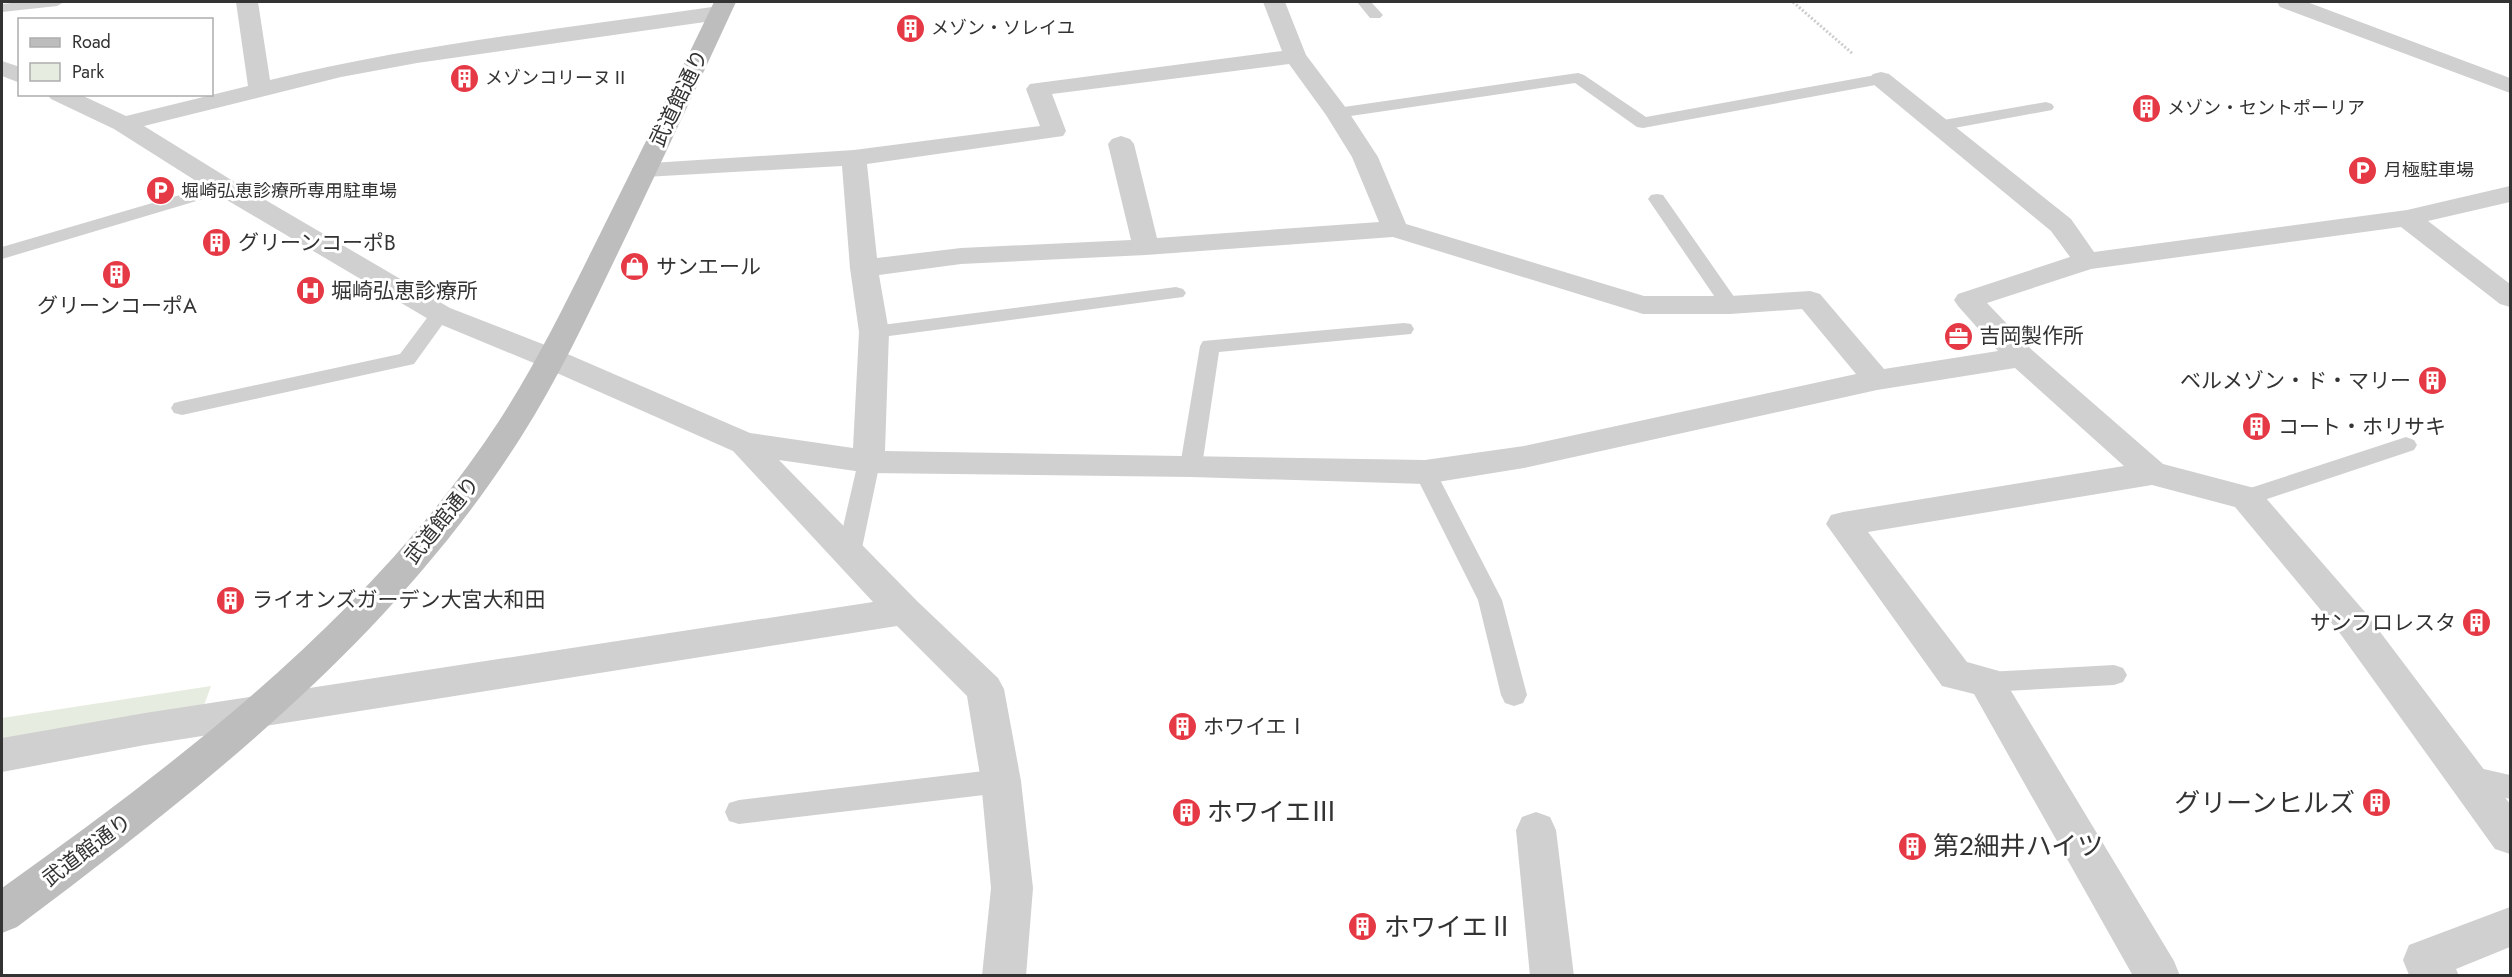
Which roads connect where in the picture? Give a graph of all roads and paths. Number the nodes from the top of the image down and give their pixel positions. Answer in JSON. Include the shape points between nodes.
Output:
{"nodes":[{"id":1,"x":57,"y":2,"type":"edge"},
{"id":2,"x":247,"y":2,"type":"edge"},
{"id":3,"x":1274,"y":2,"type":"edge"},
{"id":4,"x":1364,"y":2,"type":"edge"},
{"id":5,"x":1793,"y":2,"type":"edge"},
{"id":6,"x":2288,"y":2,"type":"edge"},
{"id":7,"x":2,"y":8,"type":"edge"},
{"id":8,"x":722,"y":8,"type":"edge"},
{"id":9,"x":1375,"y":15,"type":"dead end"},
{"id":10,"x":1295,"y":56,"type":"junction"},
{"id":11,"x":2,"y":68,"type":"edge"},
{"id":12,"x":18,"y":75,"type":"edge"},
{"id":13,"x":1881,"y":79,"type":"junction"},
{"id":14,"x":2511,"y":86,"type":"edge"},
{"id":15,"x":260,"y":90,"type":"junction"},
{"id":16,"x":63,"y":96,"type":"edge"},
{"id":17,"x":2046,"y":106,"type":"dead end"},
{"id":18,"x":1337,"y":113,"type":"junction"},
{"id":19,"x":123,"y":124,"type":"junction"},
{"id":20,"x":1938,"y":126,"type":"junction"},
{"id":21,"x":1121,"y":144,"type":"dead end"},
{"id":22,"x":854,"y":158,"type":"junction"},
{"id":23,"x":645,"y":169,"type":"junction"},
{"id":24,"x":224,"y":187,"type":"junction"},
{"id":25,"x":2511,"y":194,"type":"edge"},
{"id":26,"x":1657,"y":199,"type":"dead end"},
{"id":27,"x":2407,"y":218,"type":"junction"},
{"id":28,"x":1395,"y":229,"type":"junction"},
{"id":29,"x":1146,"y":247,"type":"junction"},
{"id":30,"x":2,"y":253,"type":"edge"},
{"id":31,"x":2087,"y":261,"type":"junction"},
{"id":32,"x":864,"y":268,"type":"junction"},
{"id":33,"x":1176,"y":293,"type":"dead end"},
{"id":34,"x":2511,"y":298,"type":"edge"},
{"id":35,"x":1730,"y":305,"type":"junction"},
{"id":36,"x":440,"y":314,"type":"junction"},
{"id":37,"x":1404,"y":329,"type":"dead end"},
{"id":38,"x":874,"y":332,"type":"junction"},
{"id":39,"x":2021,"y":357,"type":"junction"},
{"id":40,"x":552,"y":359,"type":"junction"},
{"id":41,"x":1877,"y":380,"type":"junction"},
{"id":42,"x":182,"y":408,"type":"dead end"},
{"id":43,"x":744,"y":443,"type":"junction"},
{"id":44,"x":2406,"y":446,"type":"dead end"},
{"id":45,"x":869,"y":462,"type":"junction"},
{"id":46,"x":1191,"y":466,"type":"junction"},
{"id":47,"x":1425,"y":472,"type":"junction"},
{"id":48,"x":2152,"y":473,"type":"junction"},
{"id":49,"x":2246,"y":498,"type":"junction"},
{"id":50,"x":849,"y":553,"type":"junction"},
{"id":51,"x":904,"y":611,"type":"junction"},
{"id":52,"x":2114,"y":675,"type":"dead end"},
{"id":53,"x":1986,"y":682,"type":"junction"},
{"id":54,"x":1514,"y":695,"type":"dead end"},
{"id":55,"x":260,"y":712,"type":"junction"},
{"id":56,"x":2,"y":755,"type":"edge"},
{"id":57,"x":2466,"y":777,"type":"junction"},
{"id":58,"x":1001,"y":781,"type":"junction"},
{"id":59,"x":2511,"y":787,"type":"edge"},
{"id":60,"x":739,"y":812,"type":"dead end"},
{"id":61,"x":1536,"y":830,"type":"dead end"},
{"id":62,"x":2511,"y":836,"type":"edge"},
{"id":63,"x":2,"y":913,"type":"edge"},
{"id":64,"x":2511,"y":927,"type":"edge"},
{"id":65,"x":1004,"y":975,"type":"edge"},
{"id":66,"x":1552,"y":975,"type":"edge"},
{"id":67,"x":2158,"y":975,"type":"edge"},
{"id":68,"x":2437,"y":975,"type":"edge"}],
"edges":[{"from":1,"to":7,"type":"lane"},
{"from":2,"to":15,"type":"street"},
{"from":3,"to":10,"type":"street"},
{"from":4,"to":9,"type":"lane"},
{"from":5,"to":13,"type":"path"},
{"from":6,"to":14,"type":"street"},
{"from":8,"to":15,"type":"street","via":[[417,56]]},
{"from":8,"to":23,"type":"street","name":"武道館通り"},
{"from":10,"to":18,"type":"street"},
{"from":10,"to":22,"type":"street","via":[[1038,89],[1054,131]]},
{"from":11,"to":12,"type":"street"},
{"from":13,"to":18,"type":"lane","via":[[1642,123],[1578,78]]},
{"from":13,"to":20,"type":"street"},
{"from":15,"to":19,"type":"street"},
{"from":16,"to":19,"type":"street"},
{"from":17,"to":20,"type":"lane"},
{"from":18,"to":28,"type":"street","via":[[1365,157]]},
{"from":19,"to":24,"type":"street"},
{"from":20,"to":31,"type":"street","via":[[2061,225]]},
{"from":21,"to":29,"type":"street"},
{"from":22,"to":23,"type":"street"},
{"from":22,"to":32,"type":"street"},
{"from":23,"to":40,"type":"street","name":"武道館通り"},
{"from":24,"to":30,"type":"lane"},
{"from":24,"to":36,"type":"street"},
{"from":25,"to":27,"type":"street"},
{"from":26,"to":35,"type":"lane"},
{"from":27,"to":31,"type":"street"},
{"from":27,"to":34,"type":"street"},
{"from":28,"to":29,"type":"street"},
{"from":28,"to":35,"type":"street","via":[[1643,305]]},
{"from":29,"to":32,"type":"street","via":[[961,256]]},
{"from":31,"to":39,"type":"street","via":[[1968,300]]},
{"from":32,"to":38,"type":"street"},
{"from":33,"to":38,"type":"lane"},
{"from":35,"to":41,"type":"street","via":[[1810,300]]},
{"from":36,"to":40,"type":"street"},
{"from":36,"to":42,"type":"lane","via":[[407,359]]},
{"from":37,"to":46,"type":"lane","via":[[1210,346]]},
{"from":38,"to":45,"type":"street"},
{"from":39,"to":41,"type":"street"},
{"from":39,"to":48,"type":"street"},
{"from":40,"to":43,"type":"street"},
{"from":40,"to":55,"type":"street","name":"武道館通り","via":[[508,431],[428,540],[311,668]]},
{"from":41,"to":47,"type":"street","via":[[1524,457]]},
{"from":43,"to":45,"type":"street"},
{"from":43,"to":50,"type":"street"},
{"from":44,"to":49,"type":"lane"},
{"from":45,"to":46,"type":"street"},
{"from":45,"to":50,"type":"lane"},
{"from":46,"to":47,"type":"street"},
{"from":47,"to":54,"type":"lane","via":[[1490,600]]},
{"from":48,"to":49,"type":"street"},
{"from":48,"to":53,"type":"street","via":[[1843,524],[1955,675]]},
{"from":49,"to":57,"type":"street","via":[[2352,622]]},
{"from":50,"to":51,"type":"street"},
{"from":51,"to":55,"type":"street"},
{"from":51,"to":58,"type":"street","via":[[985,688]]},
{"from":52,"to":53,"type":"lane"},
{"from":53,"to":67,"type":"street"},
{"from":55,"to":56,"type":"street"},
{"from":55,"to":63,"type":"street","name":"武道館通り","via":[[200,765]]},
{"from":57,"to":59,"type":"lane"},
{"from":57,"to":62,"type":"street"},
{"from":58,"to":60,"type":"lane"},
{"from":58,"to":65,"type":"street","via":[[1012,888]]},
{"from":61,"to":66,"type":"street"},
{"from":64,"to":68,"type":"street","via":[[2425,960]]}]}
